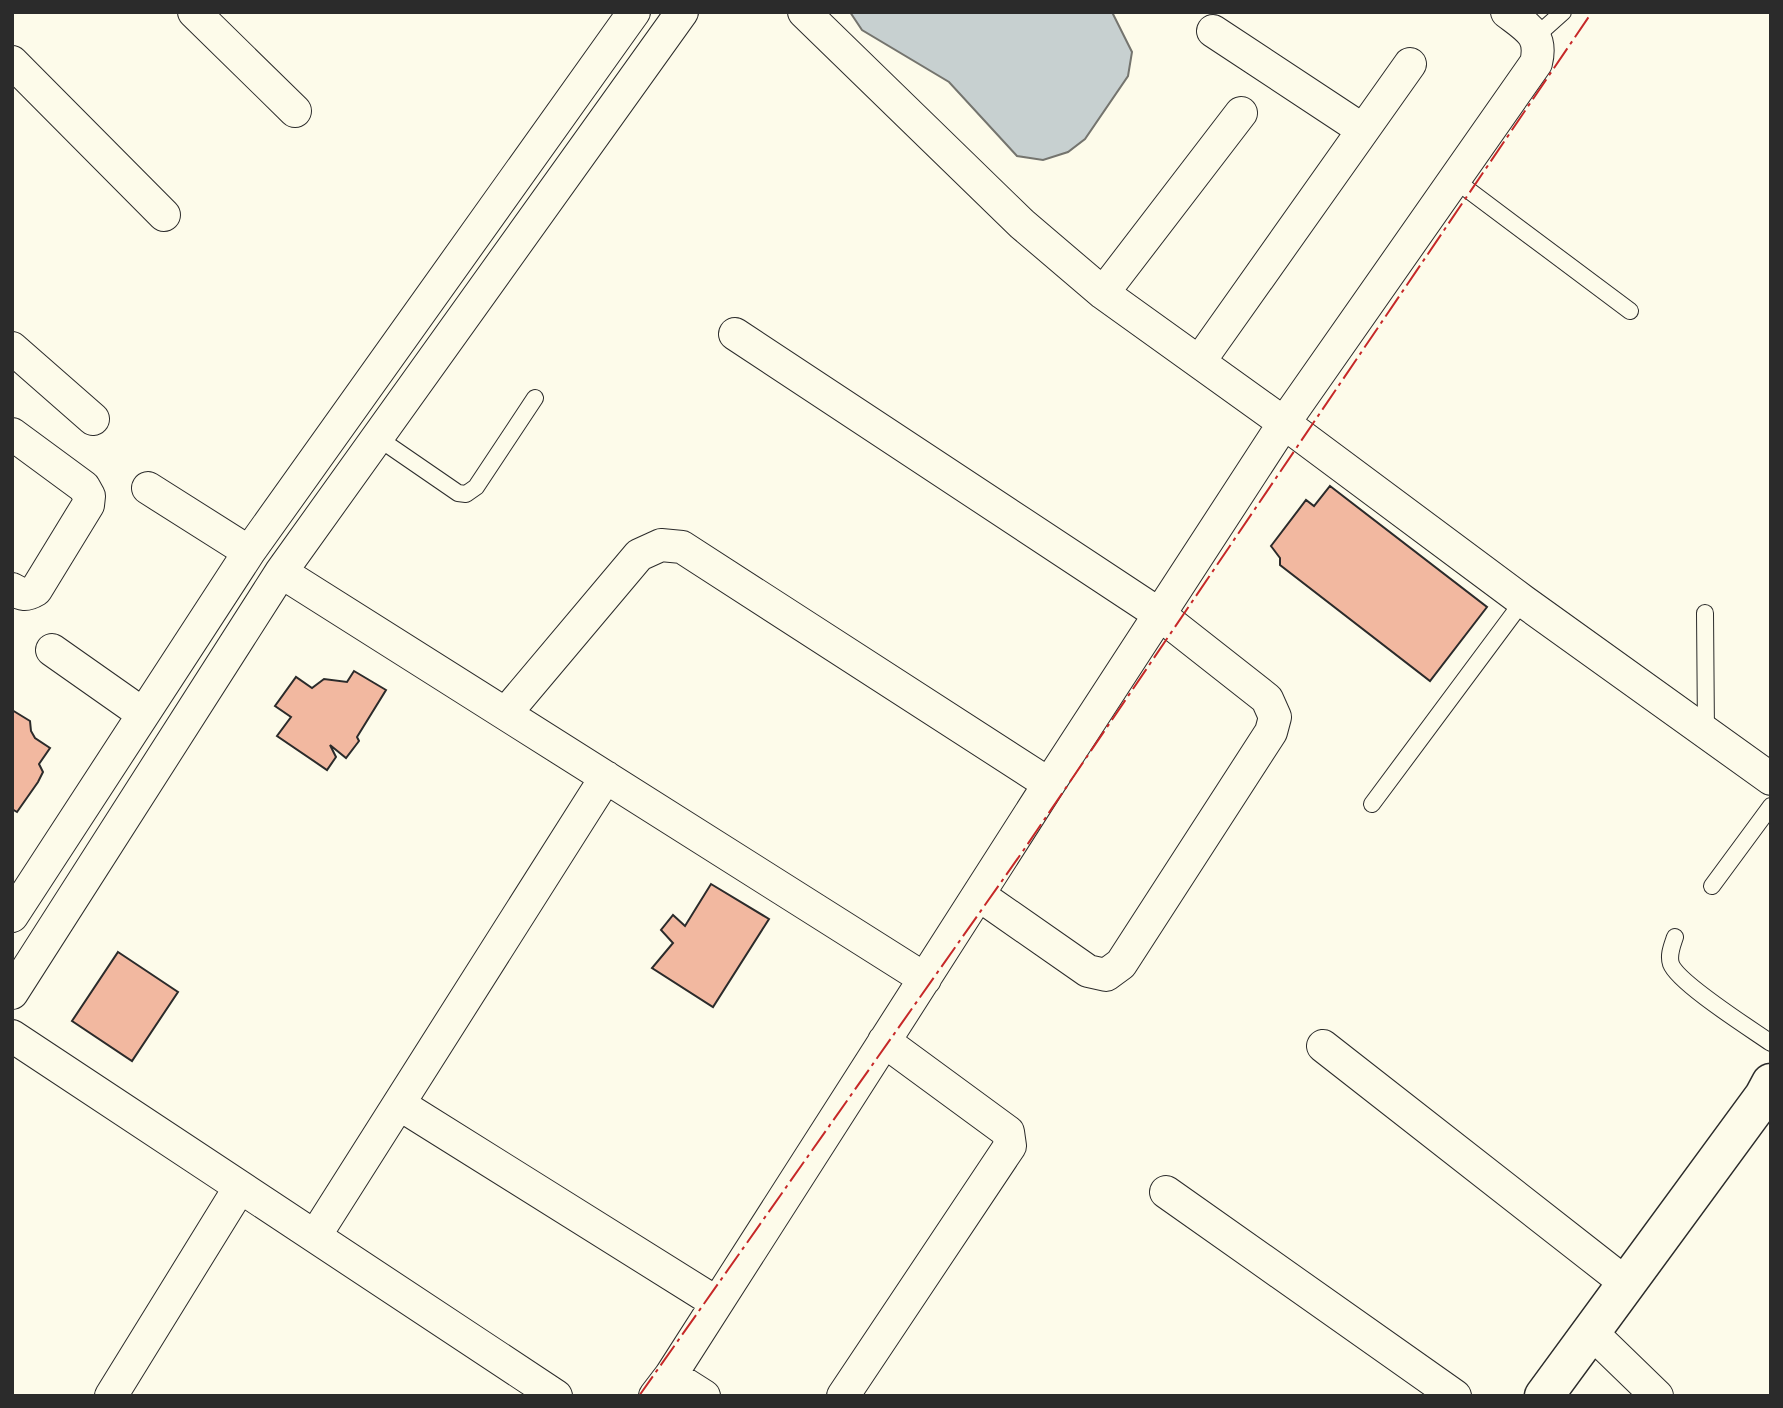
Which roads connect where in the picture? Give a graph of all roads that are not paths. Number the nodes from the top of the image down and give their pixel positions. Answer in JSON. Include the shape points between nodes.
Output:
{"nodes":[{"id":1,"x":194,"y":12,"type":"edge"},
{"id":2,"x":634,"y":12,"type":"edge"},
{"id":3,"x":682,"y":12,"type":"edge"},
{"id":4,"x":804,"y":12,"type":"edge"},
{"id":5,"x":1507,"y":12,"type":"edge"},
{"id":6,"x":1563,"y":12,"type":"edge"},
{"id":7,"x":1213,"y":31,"type":"dead end"},
{"id":8,"x":1535,"y":37,"type":"junction"},
{"id":9,"x":12,"y":62,"type":"edge"},
{"id":10,"x":1410,"y":64,"type":"dead end"},
{"id":11,"x":295,"y":111,"type":"dead end"},
{"id":12,"x":1241,"y":113,"type":"dead end"},
{"id":13,"x":1363,"y":130,"type":"junction"},
{"id":14,"x":1455,"y":180,"type":"junction"},
{"id":15,"x":164,"y":215,"type":"dead end"},
{"id":16,"x":1103,"y":293,"type":"junction"},
{"id":17,"x":1630,"y":311,"type":"dead end"},
{"id":18,"x":735,"y":334,"type":"dead end"},
{"id":19,"x":1199,"y":362,"type":"junction"},
{"id":20,"x":17,"y":365,"type":"edge"},
{"id":21,"x":535,"y":398,"type":"dead end"},
{"id":22,"x":93,"y":419,"type":"dead end"},
{"id":23,"x":1284,"y":423,"type":"junction"},
{"id":24,"x":12,"y":434,"type":"edge"},
{"id":25,"x":378,"y":438,"type":"junction"},
{"id":26,"x":148,"y":488,"type":"dead end"},
{"id":27,"x":249,"y":552,"type":"junction"},
{"id":28,"x":281,"y":572,"type":"junction"},
{"id":29,"x":12,"y":589,"type":"edge"},
{"id":30,"x":1524,"y":601,"type":"junction"},
{"id":31,"x":1705,"y":613,"type":"dead end"},
{"id":32,"x":1159,"y":614,"type":"junction"},
{"id":33,"x":52,"y":650,"type":"dead end"},
{"id":34,"x":506,"y":713,"type":"junction"},
{"id":35,"x":143,"y":714,"type":"junction"},
{"id":36,"x":1706,"y":733,"type":"junction"},
{"id":37,"x":606,"y":777,"type":"junction"},
{"id":38,"x":1771,"y":779,"type":"edge"},
{"id":39,"x":1049,"y":784,"type":"junction"},
{"id":40,"x":1372,"y":804,"type":"dead end"},
{"id":41,"x":1771,"y":806,"type":"edge"},
{"id":42,"x":1712,"y":886,"type":"dead end"},
{"id":43,"x":979,"y":894,"type":"junction"},
{"id":44,"x":12,"y":916,"type":"edge"},
{"id":45,"x":1675,"y":937,"type":"dead end"},
{"id":46,"x":925,"y":979,"type":"junction"},
{"id":47,"x":12,"y":993,"type":"edge"},
{"id":48,"x":12,"y":1037,"type":"edge"},
{"id":49,"x":884,"y":1041,"type":"junction"},
{"id":50,"x":1771,"y":1043,"type":"edge"},
{"id":51,"x":1323,"y":1046,"type":"dead end"},
{"id":52,"x":1771,"y":1083,"type":"edge"},
{"id":53,"x":399,"y":1104,"type":"junction"},
{"id":54,"x":240,"y":1187,"type":"junction"},
{"id":55,"x":1166,"y":1192,"type":"dead end"},
{"id":56,"x":315,"y":1236,"type":"junction"},
{"id":57,"x":1627,"y":1284,"type":"junction"},
{"id":58,"x":717,"y":1303,"type":"junction"},
{"id":59,"x":1591,"y":1332,"type":"junction"},
{"id":60,"x":663,"y":1385,"type":"edge"},
{"id":61,"x":111,"y":1396,"type":"edge"},
{"id":62,"x":556,"y":1396,"type":"edge"},
{"id":63,"x":704,"y":1396,"type":"edge"},
{"id":64,"x":843,"y":1396,"type":"edge"},
{"id":65,"x":1455,"y":1396,"type":"edge"},
{"id":66,"x":1545,"y":1396,"type":"edge"},
{"id":67,"x":1657,"y":1396,"type":"edge"}],
"edges":[{"from":1,"to":11,"type":"street"},
{"from":2,"to":27,"type":"street"},
{"from":3,"to":25,"type":"street"},
{"from":4,"to":16,"type":"street","via":[[1022,224]]},
{"from":5,"to":8,"type":"street"},
{"from":6,"to":8,"type":"lane"},
{"from":7,"to":13,"type":"street"},
{"from":8,"to":14,"type":"street","via":[[1539,48],[1536,63]]},
{"from":9,"to":15,"type":"street"},
{"from":10,"to":13,"type":"street"},
{"from":12,"to":16,"type":"street"},
{"from":13,"to":19,"type":"street"},
{"from":14,"to":17,"type":"lane"},
{"from":14,"to":23,"type":"street"},
{"from":16,"to":19,"type":"street"},
{"from":18,"to":32,"type":"street"},
{"from":19,"to":23,"type":"street"},
{"from":20,"to":22,"type":"street"},
{"from":21,"to":25,"type":"lane","via":[[466,494]]},
{"from":23,"to":30,"type":"street"},
{"from":23,"to":32,"type":"street"},
{"from":24,"to":29,"type":"street","via":[[84,486],[89,496],[88,505],[36,590],[20,595]]},
{"from":25,"to":28,"type":"street"},
{"from":26,"to":27,"type":"street"},
{"from":27,"to":35,"type":"street"},
{"from":28,"to":34,"type":"street"},
{"from":28,"to":47,"type":"street"},
{"from":30,"to":36,"type":"street"},
{"from":30,"to":40,"type":"lane"},
{"from":31,"to":36,"type":"lane"},
{"from":32,"to":39,"type":"street"},
{"from":32,"to":43,"type":"street","via":[[1267,699],[1275,717],[1264,743],[1121,964],[1106,975],[1088,971]]},
{"from":33,"to":35,"type":"street"},
{"from":34,"to":37,"type":"street"},
{"from":34,"to":39,"type":"street","via":[[639,555],[661,545],[682,547]]},
{"from":35,"to":44,"type":"street"},
{"from":36,"to":38,"type":"street"},
{"from":37,"to":46,"type":"street"},
{"from":37,"to":53,"type":"street"},
{"from":39,"to":43,"type":"street"},
{"from":41,"to":42,"type":"lane"},
{"from":43,"to":46,"type":"street"},
{"from":45,"to":50,"type":"lane","via":[[1671,964],[1682,979]]},
{"from":46,"to":49,"type":"street"},
{"from":48,"to":54,"type":"street"},
{"from":49,"to":58,"type":"street"},
{"from":49,"to":64,"type":"street","via":[[1008,1132],[1010,1146]]},
{"from":51,"to":57,"type":"street"},
{"from":52,"to":57,"type":"street"},
{"from":53,"to":56,"type":"street"},
{"from":53,"to":58,"type":"street"},
{"from":54,"to":56,"type":"street"},
{"from":54,"to":61,"type":"street"},
{"from":55,"to":65,"type":"street"},
{"from":56,"to":62,"type":"street"},
{"from":57,"to":59,"type":"street"},
{"from":58,"to":60,"type":"street"},
{"from":59,"to":66,"type":"street"},
{"from":59,"to":67,"type":"street"},
{"from":60,"to":63,"type":"street"}]}
